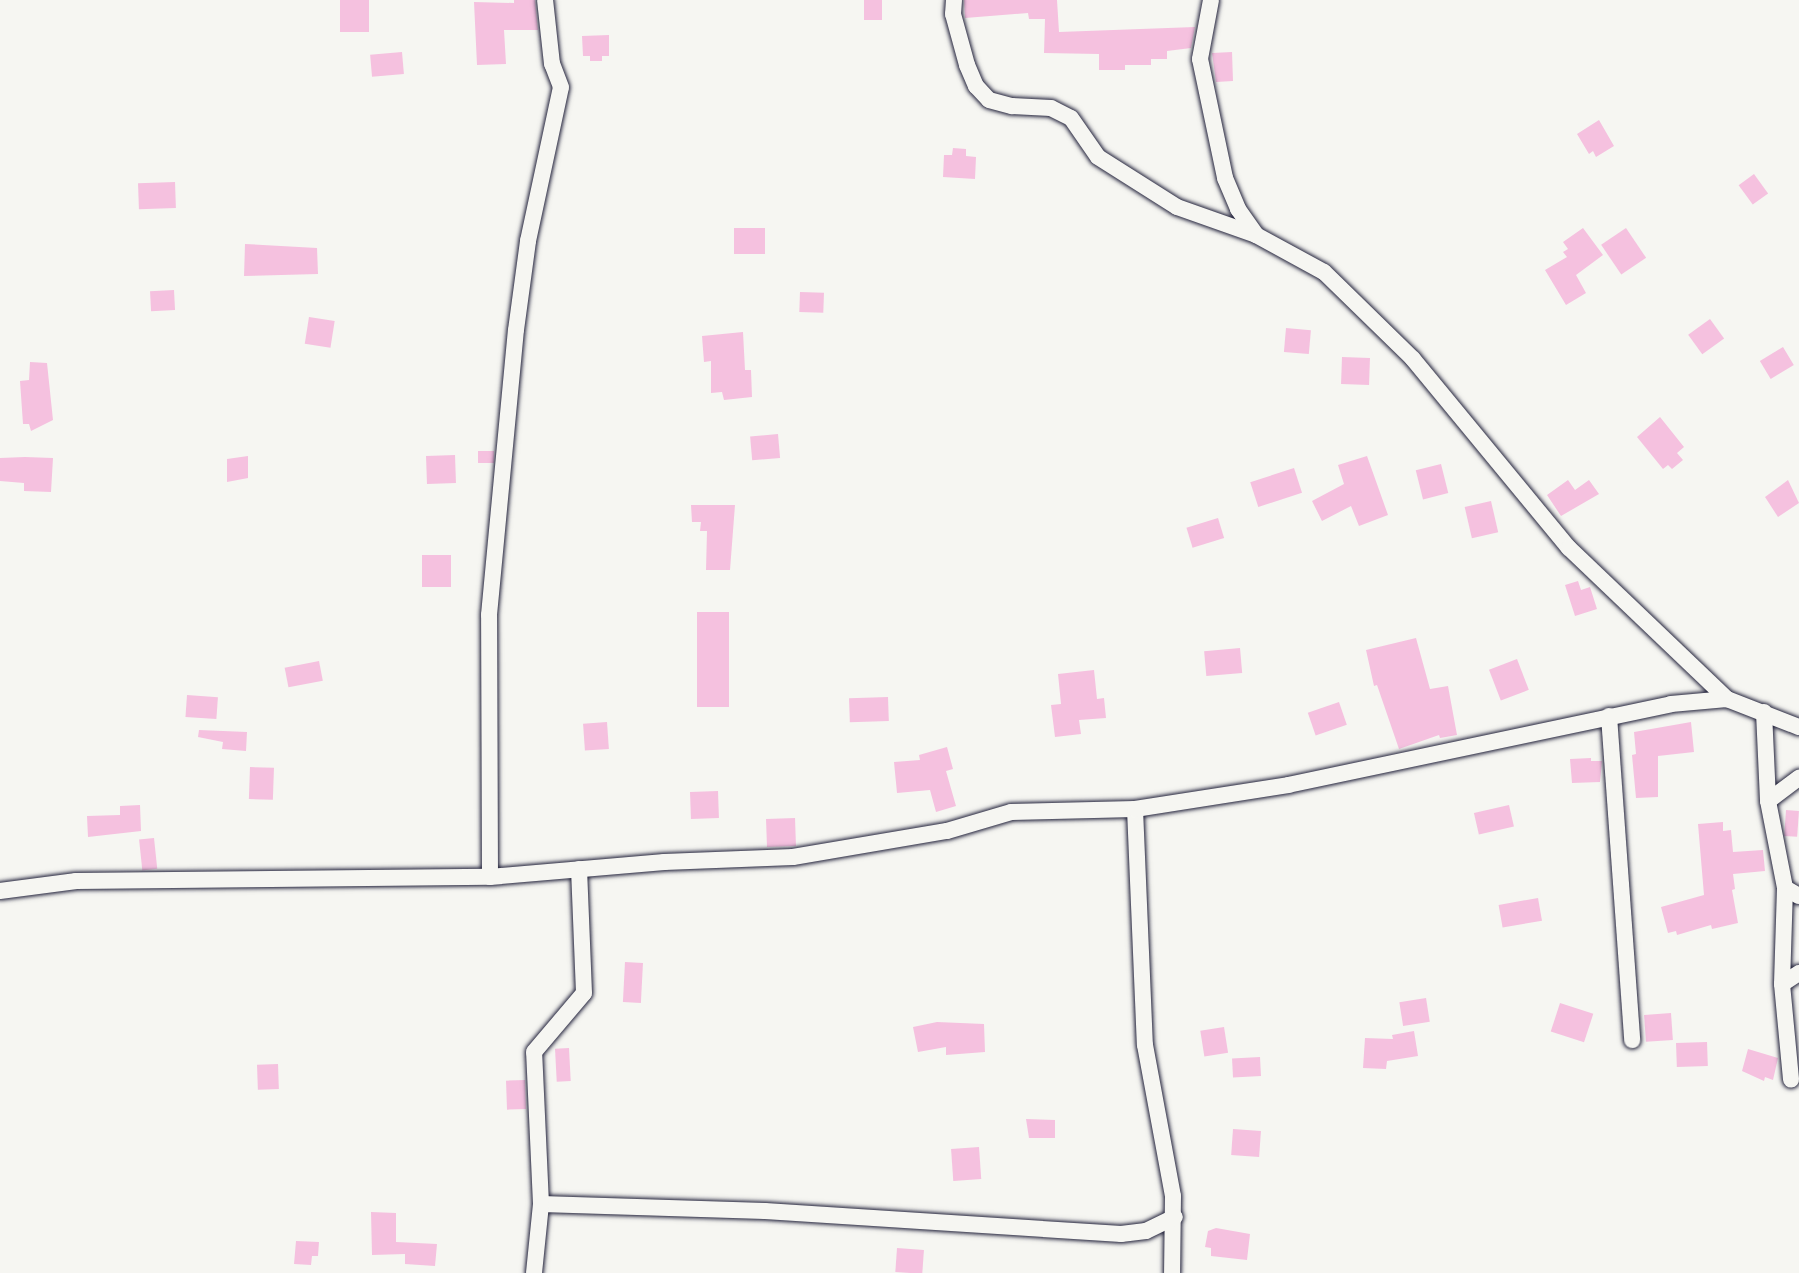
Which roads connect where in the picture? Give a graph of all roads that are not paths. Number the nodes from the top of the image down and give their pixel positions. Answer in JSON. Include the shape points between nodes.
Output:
{"nodes":[{"id":1,"x":545,"y":0,"type":"edge"},
{"id":2,"x":954,"y":0,"type":"edge"},
{"id":3,"x":1211,"y":0,"type":"edge"},
{"id":4,"x":1256,"y":235,"type":"junction"},
{"id":5,"x":1727,"y":699,"type":"junction"},
{"id":6,"x":1764,"y":711,"type":"junction"},
{"id":7,"x":1609,"y":716,"type":"junction"},
{"id":8,"x":1799,"y":727,"type":"edge"},
{"id":9,"x":1799,"y":778,"type":"edge"},
{"id":10,"x":1768,"y":801,"type":"junction"},
{"id":11,"x":1135,"y":809,"type":"junction"},
{"id":12,"x":579,"y":869,"type":"junction"},
{"id":13,"x":490,"y":877,"type":"junction"},
{"id":14,"x":0,"y":891,"type":"edge"},
{"id":15,"x":1792,"y":892,"type":"edge"},
{"id":16,"x":1799,"y":973,"type":"edge"},
{"id":17,"x":1782,"y":984,"type":"junction"},
{"id":18,"x":1632,"y":1040,"type":"dead end"},
{"id":19,"x":1791,"y":1080,"type":"dead end"},
{"id":20,"x":542,"y":1204,"type":"junction"},
{"id":21,"x":1175,"y":1217,"type":"junction"},
{"id":22,"x":534,"y":1273,"type":"edge"},
{"id":23,"x":1172,"y":1273,"type":"edge"}],
"edges":[{"from":1,"to":13,"type":"street","via":[[552,64],[561,87],[528,241],[489,615]]},
{"from":2,"to":4,"type":"street","via":[[953,14],[967,65],[976,86],[989,100],[1012,106],[1051,108],[1071,118],[1098,157],[1177,207]]},
{"from":3,"to":4,"type":"street","via":[[1200,59],[1225,178],[1238,209]]},
{"from":4,"to":5,"type":"street","via":[[1324,272],[1389,335],[1569,548]]},
{"from":5,"to":6,"type":"street"},
{"from":5,"to":7,"type":"street","via":[[1671,704]]},
{"from":6,"to":8,"type":"street"},
{"from":6,"to":10,"type":"street"},
{"from":7,"to":11,"type":"street","via":[[1309,781]]},
{"from":7,"to":18,"type":"street"},
{"from":9,"to":10,"type":"street"},
{"from":10,"to":15,"type":"street"},
{"from":11,"to":12,"type":"street","via":[[1011,812],[947,831],[794,857]]},
{"from":11,"to":21,"type":"street","via":[[1145,1045]]},
{"from":12,"to":13,"type":"street"},
{"from":12,"to":20,"type":"street","via":[[585,993],[534,1052]]},
{"from":13,"to":14,"type":"street","via":[[76,881]]},
{"from":15,"to":17,"type":"street"},
{"from":16,"to":17,"type":"street"},
{"from":17,"to":19,"type":"street"},
{"from":20,"to":21,"type":"street","via":[[765,1211],[1121,1234],[1146,1231]]},
{"from":20,"to":22,"type":"street"},
{"from":21,"to":23,"type":"street"}]}
